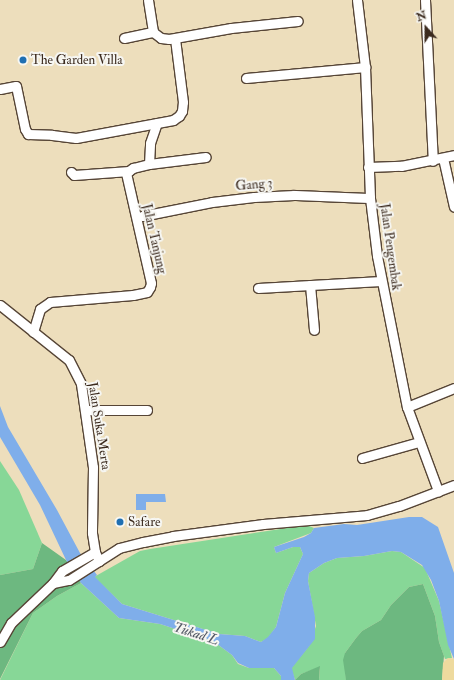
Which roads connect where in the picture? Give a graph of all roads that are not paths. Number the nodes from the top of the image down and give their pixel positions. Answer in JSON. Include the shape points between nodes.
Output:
{"nodes":[{"id":1,"x":148,"y":0,"type":"edge"},
{"id":2,"x":357,"y":0,"type":"edge"},
{"id":3,"x":425,"y":0,"type":"edge"},
{"id":4,"x":298,"y":21,"type":"dead end"},
{"id":5,"x":153,"y":32,"type":"junction"},
{"id":6,"x":124,"y":38,"type":"dead end"},
{"id":7,"x":175,"y":39,"type":"junction"},
{"id":8,"x":365,"y":67,"type":"junction"},
{"id":9,"x":246,"y":78,"type":"dead end"},
{"id":10,"x":0,"y":89,"type":"edge"},
{"id":11,"x":157,"y":123,"type":"junction"},
{"id":12,"x":454,"y":155,"type":"edge"},
{"id":13,"x":206,"y":157,"type":"dead end"},
{"id":14,"x":443,"y":158,"type":"junction"},
{"id":15,"x":432,"y":161,"type":"junction"},
{"id":16,"x":149,"y":164,"type":"junction"},
{"id":17,"x":368,"y":167,"type":"junction"},
{"id":18,"x":129,"y":171,"type":"junction"},
{"id":19,"x":70,"y":172,"type":"dead end"},
{"id":20,"x":370,"y":198,"type":"junction"},
{"id":21,"x":454,"y":207,"type":"edge"},
{"id":22,"x":142,"y":216,"type":"dead end"},
{"id":23,"x":381,"y":281,"type":"junction"},
{"id":24,"x":310,"y":285,"type":"junction"},
{"id":25,"x":258,"y":288,"type":"dead end"},
{"id":26,"x":0,"y":305,"type":"edge"},
{"id":27,"x":314,"y":330,"type":"dead end"},
{"id":28,"x":33,"y":332,"type":"junction"},
{"id":29,"x":454,"y":388,"type":"edge"},
{"id":30,"x":407,"y":408,"type":"junction"},
{"id":31,"x":86,"y":410,"type":"junction"},
{"id":32,"x":147,"y":410,"type":"dead end"},
{"id":33,"x":419,"y":442,"type":"junction"},
{"id":34,"x":362,"y":458,"type":"dead end"},
{"id":35,"x":454,"y":485,"type":"edge"},
{"id":36,"x":438,"y":492,"type":"junction"},
{"id":37,"x":91,"y":555,"type":"junction"},
{"id":38,"x":97,"y":563,"type":"junction"},
{"id":39,"x":53,"y":583,"type":"junction"},
{"id":40,"x":0,"y":642,"type":"edge"}],
"edges":[{"from":1,"to":5,"type":"street"},
{"from":2,"to":8,"type":"street","name":"Jalan Pengembak"},
{"from":3,"to":15,"type":"street"},
{"from":4,"to":7,"type":"street","via":[[231,28]]},
{"from":5,"to":6,"type":"street"},
{"from":5,"to":7,"type":"street","via":[[161,38]]},
{"from":7,"to":11,"type":"street","via":[[182,111],[173,120]]},
{"from":8,"to":9,"type":"street"},
{"from":8,"to":17,"type":"street","name":"Jalan Pengembak"},
{"from":10,"to":11,"type":"street","via":[[16,86],[28,134],[76,138]]},
{"from":11,"to":16,"type":"street","via":[[150,143]]},
{"from":12,"to":14,"type":"street"},
{"from":13,"to":16,"type":"street"},
{"from":14,"to":15,"type":"street"},
{"from":14,"to":21,"type":"street"},
{"from":15,"to":17,"type":"street","via":[[401,166]]},
{"from":16,"to":18,"type":"street"},
{"from":17,"to":20,"type":"street","name":"Jalan Pengembak"},
{"from":18,"to":19,"type":"street","via":[[74,175]]},
{"from":18,"to":28,"type":"street","name":"Jalan Tanjung","via":[[126,173],[127,179],[150,287],[147,292],[133,295],[50,302],[40,309]]},
{"from":20,"to":22,"type":"street","name":"Gang 3","via":[[294,195],[254,197],[212,202]]},
{"from":20,"to":23,"type":"street","name":"Jalan Pengembak"},
{"from":23,"to":24,"type":"street"},
{"from":23,"to":30,"type":"street","name":"Jalan Pengembak"},
{"from":24,"to":25,"type":"street"},
{"from":24,"to":27,"type":"street"},
{"from":26,"to":28,"type":"street","name":"Jalan Suka Merta"},
{"from":28,"to":31,"type":"street","name":"Jalan Suka Merta","via":[[56,348],[74,367],[82,384]]},
{"from":29,"to":30,"type":"street"},
{"from":30,"to":33,"type":"street","name":"Jalan Pengembak"},
{"from":31,"to":32,"type":"street"},
{"from":31,"to":37,"type":"street","name":"Jalan Suka Merta","via":[[94,466]]},
{"from":33,"to":34,"type":"street"},
{"from":33,"to":36,"type":"street","name":"Jalan Pengembak"},
{"from":35,"to":36,"type":"street"},
{"from":36,"to":38,"type":"street","via":[[367,515],[263,524],[143,542],[119,548]]},
{"from":37,"to":38,"type":"street","name":"Jalan Suka Merta"},
{"from":37,"to":39,"type":"street","via":[[68,568]]},
{"from":38,"to":39,"type":"street","via":[[63,582]]},
{"from":39,"to":40,"type":"street","via":[[11,623]]}]}
